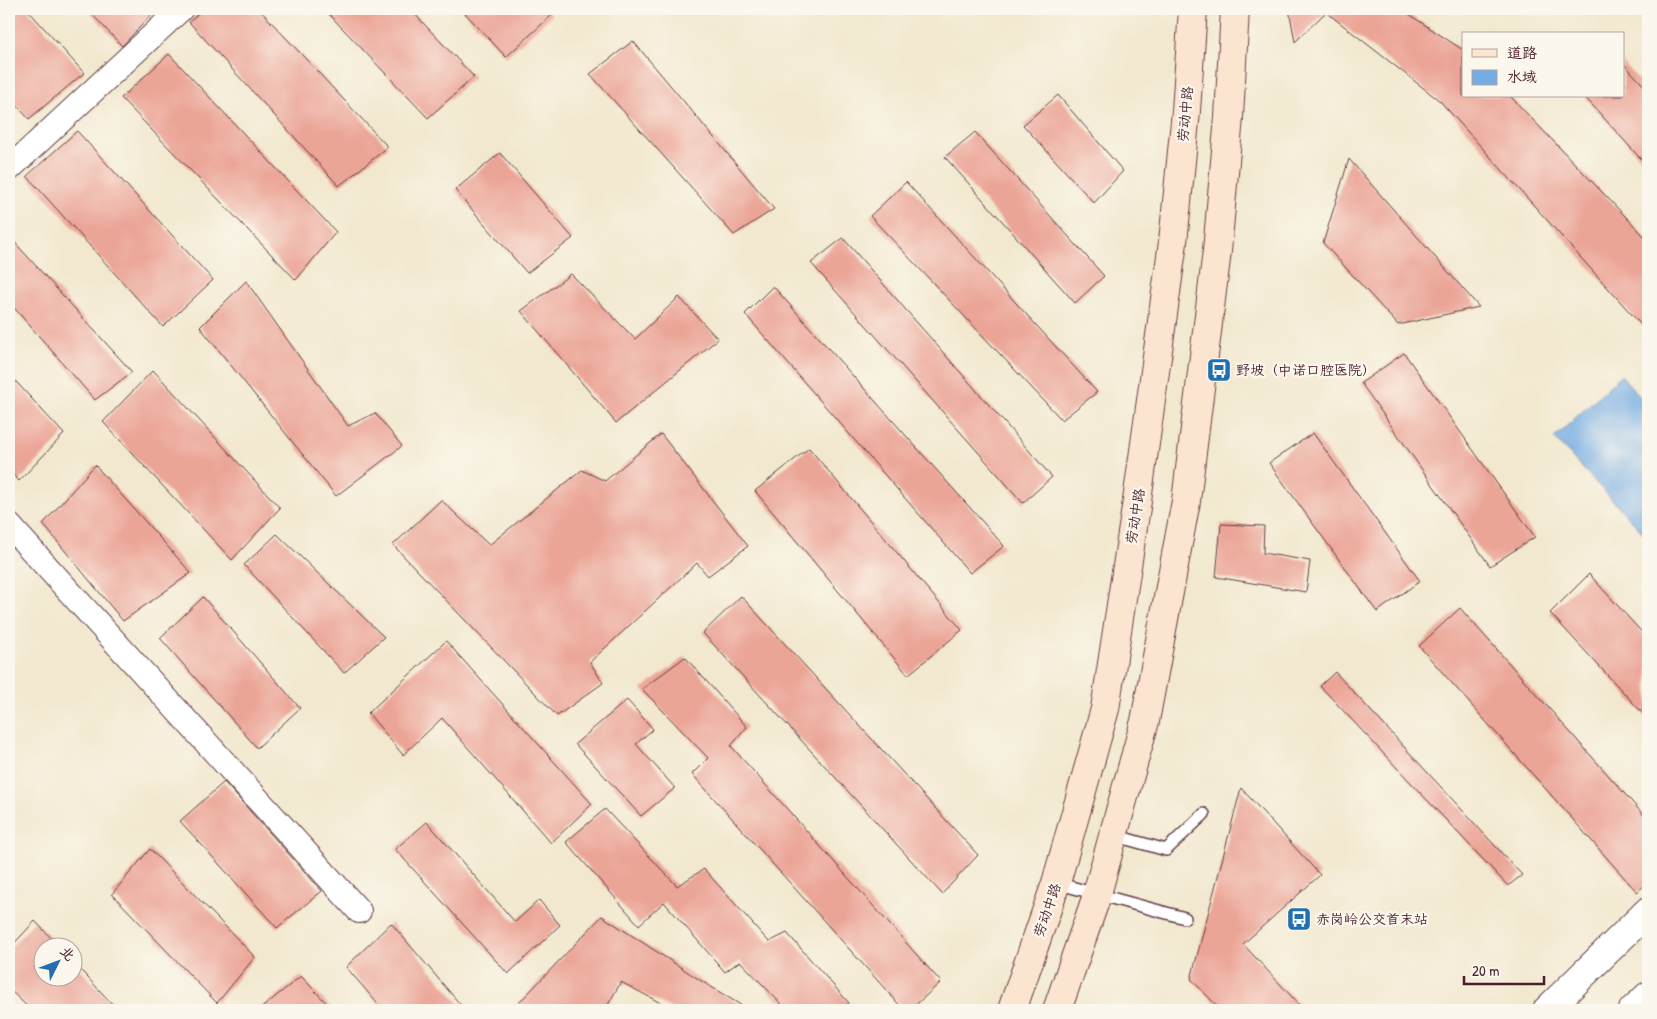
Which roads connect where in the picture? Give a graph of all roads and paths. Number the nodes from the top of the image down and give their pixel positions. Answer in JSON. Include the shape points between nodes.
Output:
{"nodes":[{"id":1,"x":181,"y":9,"type":"edge"},
{"id":2,"x":1193,"y":9,"type":"edge"},
{"id":3,"x":1235,"y":9,"type":"edge"},
{"id":4,"x":9,"y":169,"type":"edge"},
{"id":5,"x":9,"y":525,"type":"edge"},
{"id":6,"x":1204,"y":814,"type":"dead end"},
{"id":7,"x":1113,"y":835,"type":"junction"},
{"id":8,"x":1056,"y":883,"type":"junction"},
{"id":9,"x":1097,"y":894,"type":"junction"},
{"id":10,"x":359,"y":911,"type":"dead end"},
{"id":11,"x":1648,"y":911,"type":"edge"},
{"id":12,"x":1185,"y":918,"type":"dead end"},
{"id":13,"x":1648,"y":996,"type":"edge"},
{"id":14,"x":1012,"y":1010,"type":"edge"},
{"id":15,"x":1057,"y":1010,"type":"edge"},
{"id":16,"x":1547,"y":1010,"type":"edge"},
{"id":17,"x":1634,"y":1010,"type":"edge"}],
"edges":[{"from":1,"to":4,"type":"street"},
{"from":2,"to":8,"type":"main road","name":"劳动中路","via":[[1173,242],[1138,501],[1105,709]]},
{"from":3,"to":7,"type":"main road","via":[[1217,252],[1186,501],[1145,721]]},
{"from":5,"to":10,"type":"street"},
{"from":6,"to":7,"type":"lane","via":[[1166,850]]},
{"from":7,"to":9,"type":"main road"},
{"from":8,"to":9,"type":"lane"},
{"from":8,"to":14,"type":"main road","name":"劳动中路"},
{"from":9,"to":12,"type":"lane"},
{"from":9,"to":15,"type":"main road"},
{"from":11,"to":16,"type":"street"},
{"from":13,"to":17,"type":"street"}]}
